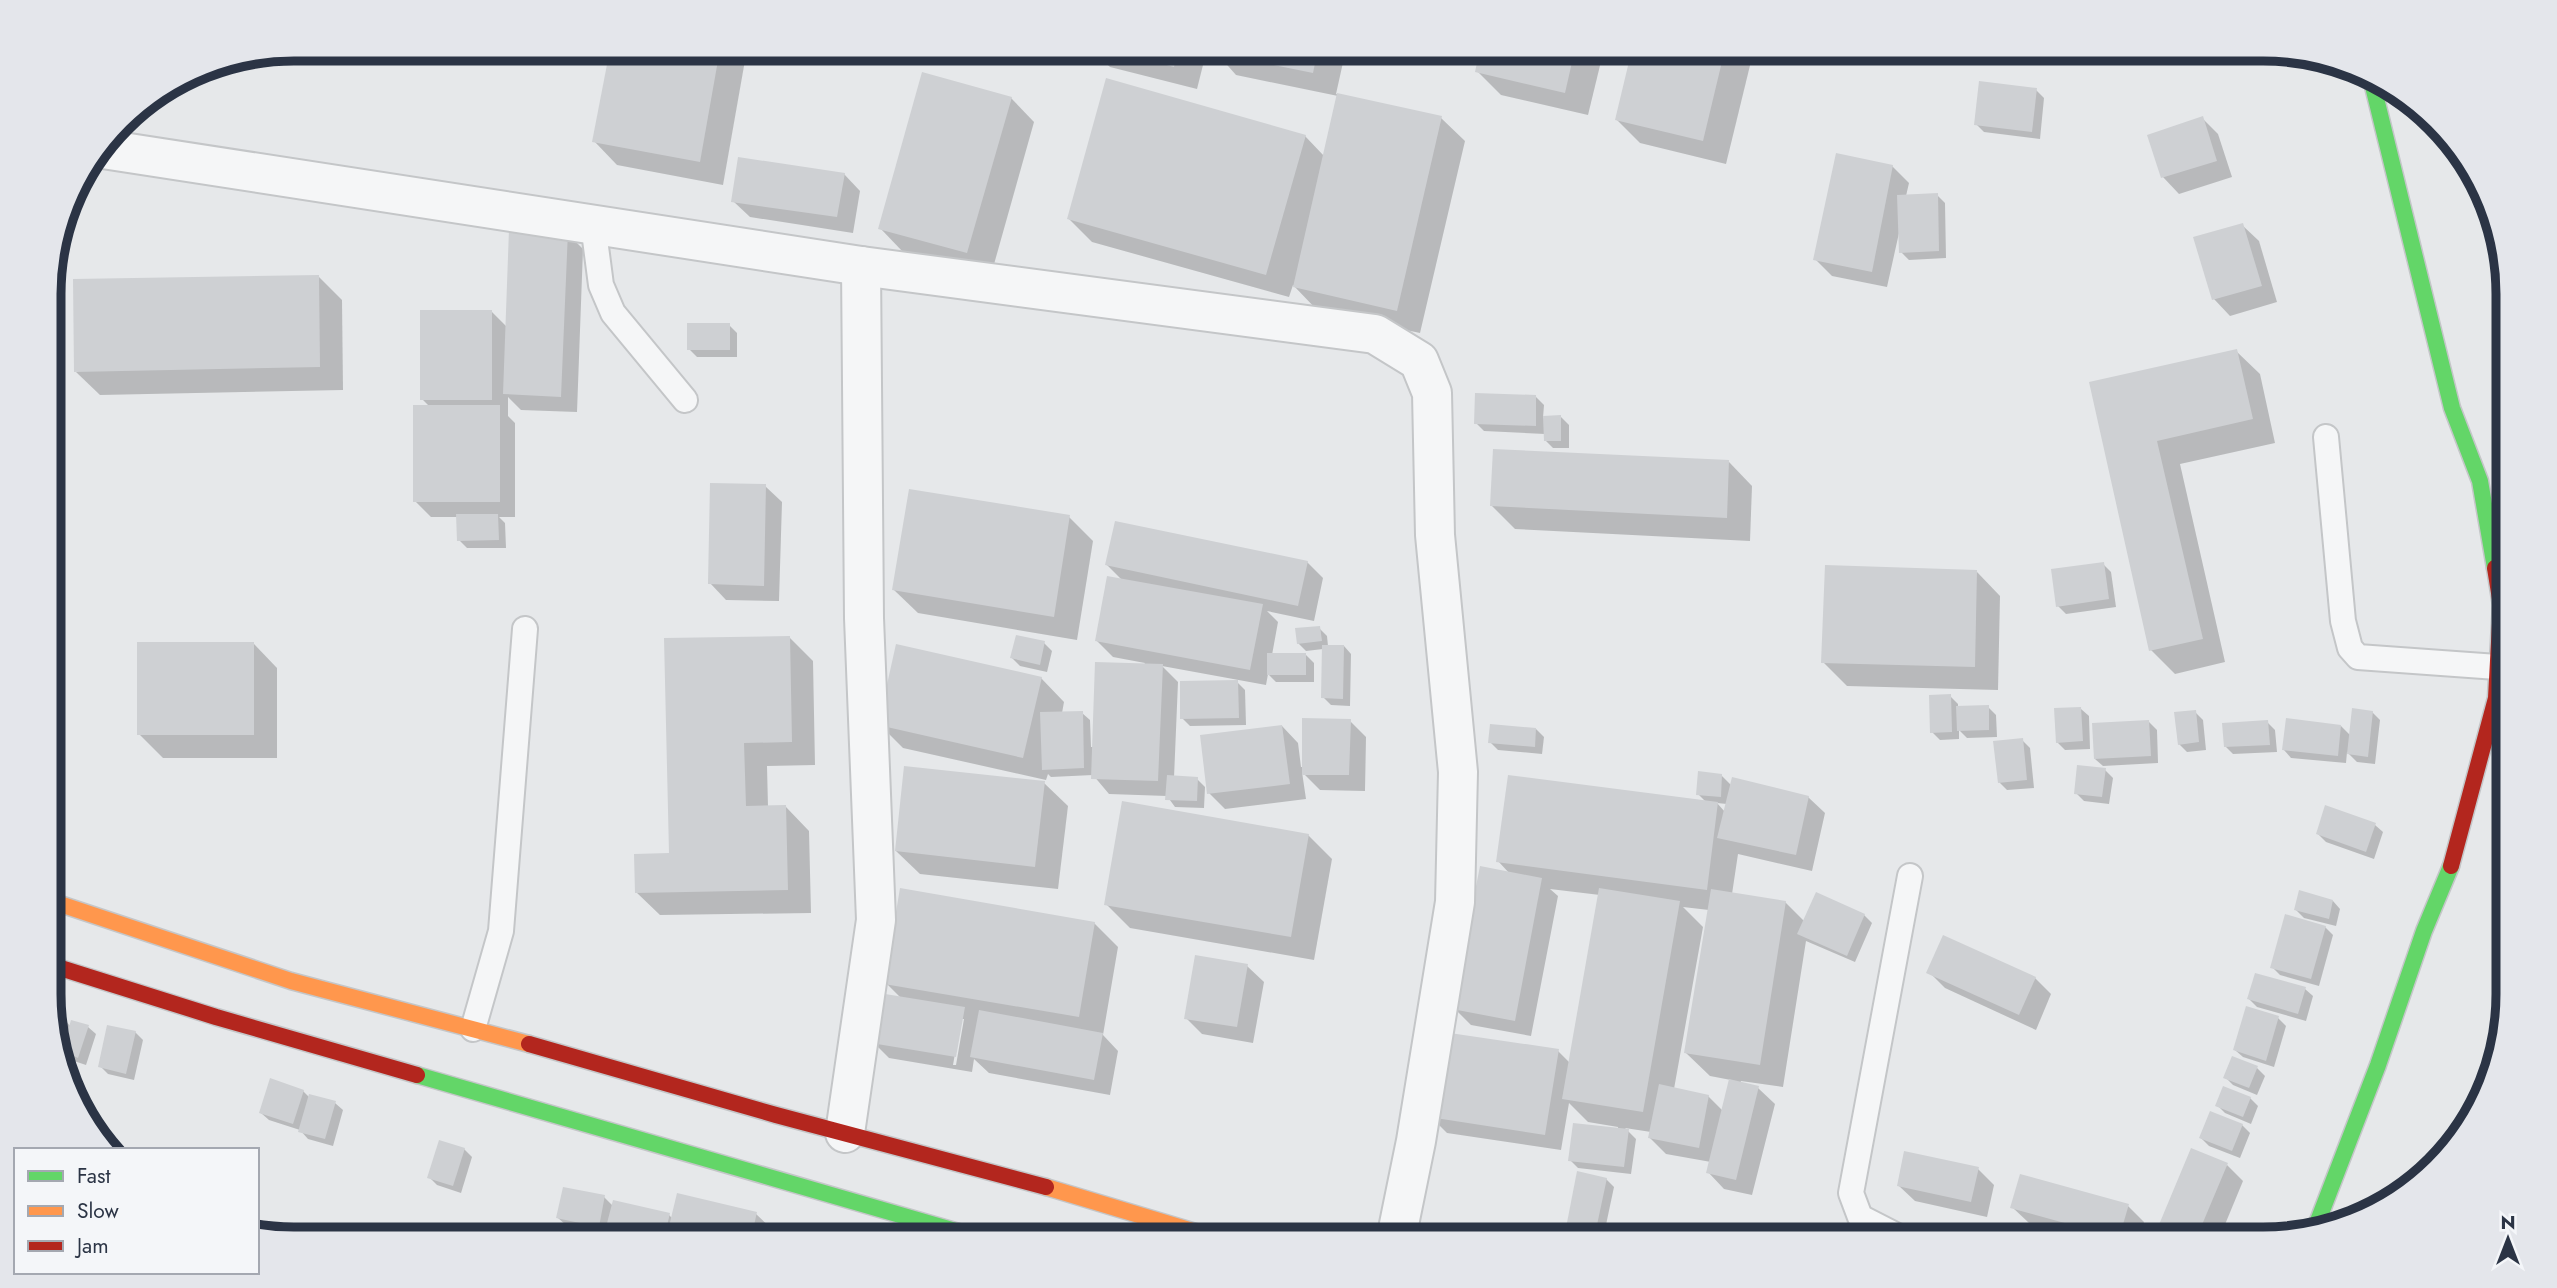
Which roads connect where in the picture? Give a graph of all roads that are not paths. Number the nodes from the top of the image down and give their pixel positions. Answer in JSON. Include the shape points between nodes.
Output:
{"nodes":[{"id":1,"x":2374,"y":90,"type":"edge"},
{"id":2,"x":111,"y":150,"type":"edge"},
{"id":3,"x":593,"y":225,"type":"junction"},
{"id":4,"x":862,"y":266,"type":"junction"},
{"id":5,"x":685,"y":400,"type":"dead end"},
{"id":6,"x":2326,"y":437,"type":"dead end"},
{"id":7,"x":2496,"y":575,"type":"edge"},
{"id":8,"x":525,"y":629,"type":"dead end"},
{"id":9,"x":2496,"y":667,"type":"edge"},
{"id":10,"x":2496,"y":698,"type":"edge"},
{"id":11,"x":1910,"y":876,"type":"dead end"},
{"id":12,"x":61,"y":904,"type":"edge"},
{"id":13,"x":61,"y":968,"type":"edge"},
{"id":14,"x":473,"y":1029,"type":"junction"},
{"id":15,"x":845,"y":1133,"type":"junction"},
{"id":16,"x":2319,"y":1219,"type":"edge"},
{"id":17,"x":1399,"y":1226,"type":"edge"},
{"id":18,"x":1878,"y":1226,"type":"edge"},
{"id":19,"x":940,"y":1227,"type":"edge"},
{"id":20,"x":1178,"y":1227,"type":"edge"}],
"edges":[{"from":1,"to":7,"type":"main road","via":[[2452,408],[2480,481]]},
{"from":2,"to":3,"type":"street"},
{"from":3,"to":4,"type":"street"},
{"from":3,"to":5,"type":"lane","via":[[601,285],[613,313]]},
{"from":4,"to":15,"type":"street","via":[[864,618],[876,920]]},
{"from":4,"to":17,"type":"street","via":[[1375,334],[1419,361],[1432,393],[1435,536],[1458,772],[1456,876],[1440,1002]]},
{"from":6,"to":9,"type":"lane","via":[[2343,621],[2350,648],[2358,657]]},
{"from":8,"to":14,"type":"lane","via":[[501,930]]},
{"from":10,"to":16,"type":"main road","via":[[2454,858]]},
{"from":11,"to":18,"type":"lane","via":[[1851,1193],[1860,1217]]},
{"from":12,"to":14,"type":"main road","via":[[291,981]]},
{"from":13,"to":19,"type":"main road"},
{"from":14,"to":15,"type":"main road"},
{"from":15,"to":20,"type":"main road"}]}
